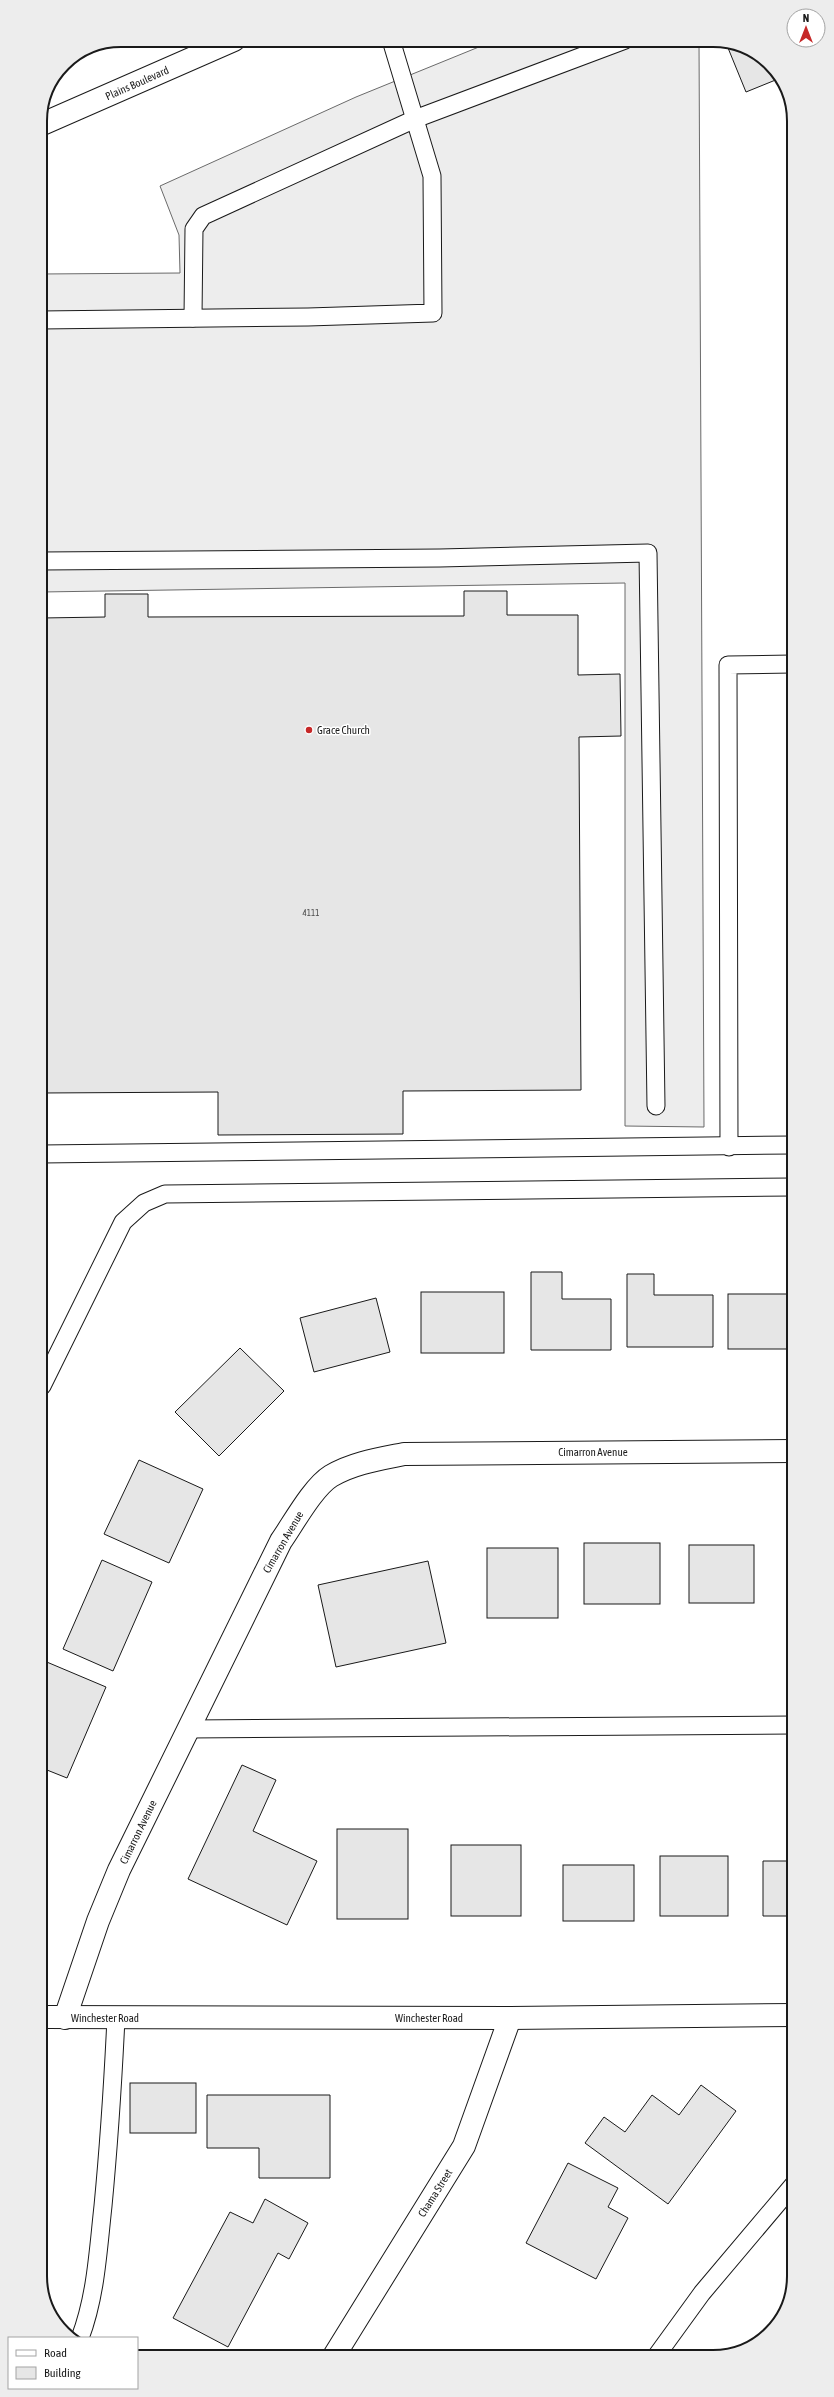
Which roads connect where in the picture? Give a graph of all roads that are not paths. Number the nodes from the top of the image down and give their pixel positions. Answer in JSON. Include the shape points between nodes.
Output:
{"nodes":[{"id":1,"x":218,"y":47,"type":"edge"},
{"id":2,"x":393,"y":47,"type":"edge"},
{"id":3,"x":606,"y":47,"type":"edge"},
{"id":4,"x":415,"y":119,"type":"junction"},
{"id":5,"x":47,"y":121,"type":"edge"},
{"id":6,"x":193,"y":318,"type":"junction"},
{"id":7,"x":47,"y":320,"type":"edge"},
{"id":8,"x":47,"y":561,"type":"edge"},
{"id":9,"x":787,"y":664,"type":"edge"},
{"id":10,"x":656,"y":1106,"type":"dead end"},
{"id":11,"x":787,"y":1145,"type":"edge"},
{"id":12,"x":729,"y":1147,"type":"junction"},
{"id":13,"x":47,"y":1154,"type":"edge"},
{"id":14,"x":787,"y":1187,"type":"edge"},
{"id":15,"x":47,"y":1376,"type":"edge"},
{"id":16,"x":787,"y":1451,"type":"edge"},
{"id":17,"x":787,"y":1725,"type":"edge"},
{"id":18,"x":188,"y":1729,"type":"junction"},
{"id":19,"x":787,"y":2014,"type":"edge"},
{"id":20,"x":47,"y":2017,"type":"edge"},
{"id":21,"x":65,"y":2018,"type":"junction"},
{"id":22,"x":116,"y":2018,"type":"junction"},
{"id":23,"x":510,"y":2018,"type":"junction"},
{"id":24,"x":787,"y":2192,"type":"edge"},
{"id":25,"x":80,"y":2337,"type":"edge"},
{"id":26,"x":338,"y":2350,"type":"edge"},
{"id":27,"x":661,"y":2350,"type":"edge"}],
"edges":[{"from":1,"to":5,"type":"street","name":"Plains Boulevard"},
{"from":2,"to":4,"type":"lane"},
{"from":3,"to":4,"type":"lane"},
{"from":4,"to":6,"type":"lane","via":[[203,216],[194,229]]},
{"from":4,"to":6,"type":"lane","via":[[432,176],[433,313]]},
{"from":6,"to":7,"type":"lane"},
{"from":8,"to":10,"type":"lane","via":[[440,558],[648,553]]},
{"from":9,"to":12,"type":"lane","via":[[728,665]]},
{"from":11,"to":12,"type":"lane"},
{"from":12,"to":13,"type":"lane"},
{"from":14,"to":15,"type":"lane","via":[[165,1194],[144,1203],[123,1222]]},
{"from":16,"to":18,"type":"street","name":"Cimarron Avenue","via":[[404,1454],[368,1461],[330,1477],[305,1505],[281,1542]]},
{"from":17,"to":18,"type":"lane"},
{"from":18,"to":21,"type":"street","name":"Cimarron Avenue","via":[[119,1870],[98,1921]]},
{"from":19,"to":23,"type":"street","name":"Winchester Road"},
{"from":20,"to":21,"type":"street","name":"Winchester Road"},
{"from":21,"to":22,"type":"street","name":"Winchester Road"},
{"from":22,"to":23,"type":"street","name":"Winchester Road"},
{"from":22,"to":25,"type":"lane","via":[[111,2115],[96,2278],[87,2320]]},
{"from":23,"to":26,"type":"street","name":"Chama Street","via":[[464,2146]]},
{"from":24,"to":27,"type":"lane","via":[[702,2293]]}]}
